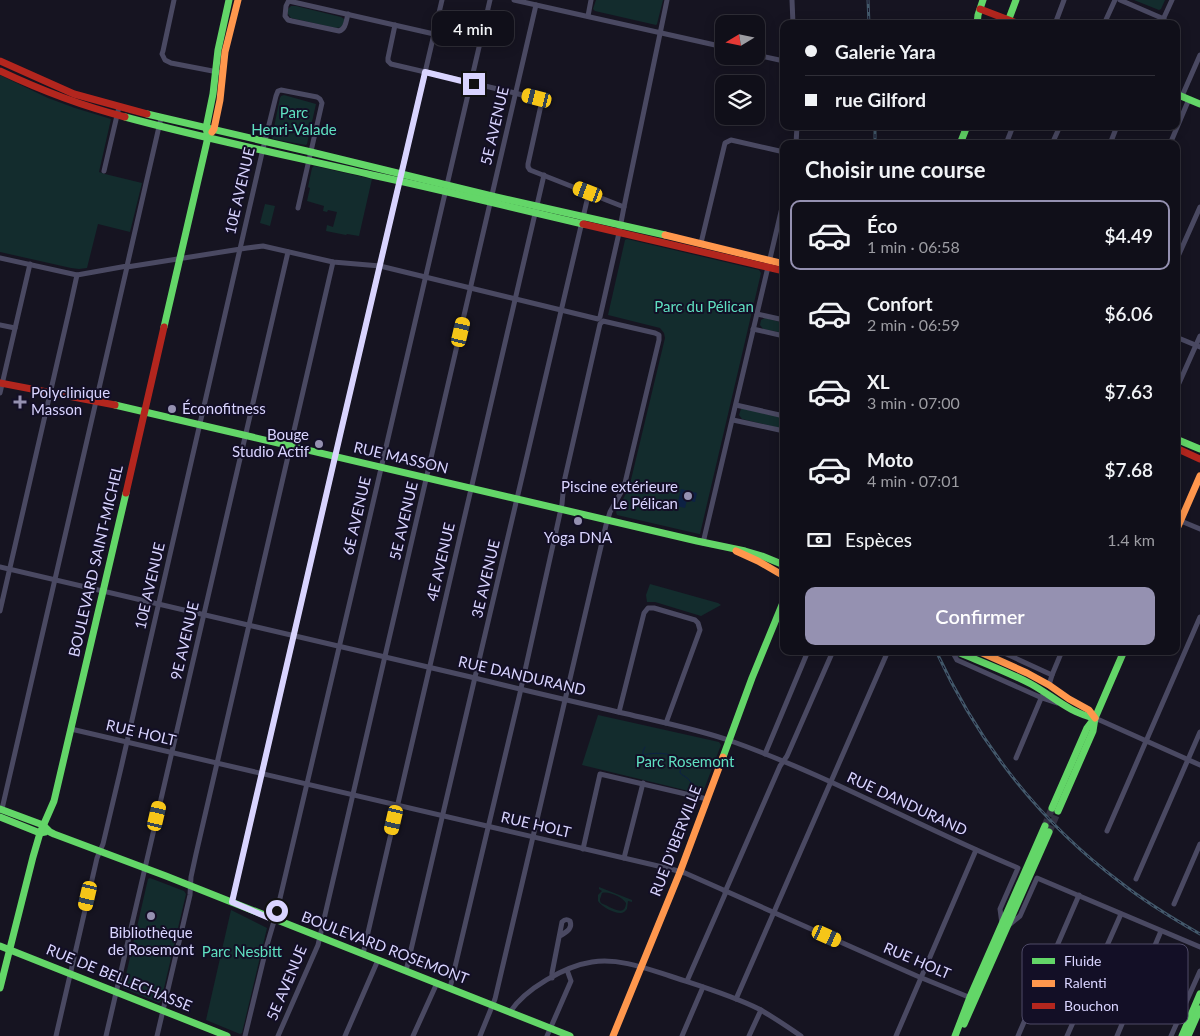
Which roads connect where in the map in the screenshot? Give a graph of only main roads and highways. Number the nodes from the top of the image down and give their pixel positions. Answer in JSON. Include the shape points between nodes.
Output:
{"nodes":[{"id":1,"x":229,"y":0,"type":"edge"},
{"id":2,"x":238,"y":0,"type":"edge"},
{"id":3,"x":983,"y":0,"type":"edge"},
{"id":4,"x":1016,"y":0,"type":"edge"},
{"id":5,"x":980,"y":9,"type":"junction"},
{"id":6,"x":978,"y":20,"type":"edge"},
{"id":7,"x":1006,"y":20,"type":"edge"},
{"id":8,"x":1008,"y":20,"type":"edge"},
{"id":9,"x":0,"y":61,"type":"edge"},
{"id":10,"x":0,"y":71,"type":"edge"},
{"id":11,"x":219,"y":72,"type":"junction"},
{"id":12,"x":1183,"y":96,"type":"edge"},
{"id":13,"x":1200,"y":104,"type":"edge"},
{"id":14,"x":210,"y":129,"type":"junction"},
{"id":15,"x":208,"y":137,"type":"junction"},
{"id":16,"x":401,"y":178,"type":"junction"},
{"id":17,"x":620,"y":229,"type":"junction"},
{"id":18,"x":769,"y":264,"type":"junction"},
{"id":19,"x":780,"y":264,"type":"edge"},
{"id":20,"x":780,"y":269,"type":"edge"},
{"id":21,"x":1,"y":383,"type":"edge"},
{"id":22,"x":145,"y":412,"type":"junction"},
{"id":23,"x":1180,"y":441,"type":"edge"},
{"id":24,"x":1200,"y":449,"type":"edge"},
{"id":25,"x":1180,"y":450,"type":"edge"},
{"id":26,"x":1200,"y":459,"type":"edge"},
{"id":27,"x":1200,"y":476,"type":"edge"},
{"id":28,"x":1180,"y":516,"type":"edge"},
{"id":29,"x":736,"y":550,"type":"junction"},
{"id":30,"x":780,"y":563,"type":"edge"},
{"id":31,"x":780,"y":574,"type":"edge"},
{"id":32,"x":780,"y":610,"type":"edge"},
{"id":33,"x":965,"y":655,"type":"edge"},
{"id":34,"x":987,"y":655,"type":"edge"},
{"id":35,"x":1122,"y":655,"type":"edge"},
{"id":36,"x":1095,"y":718,"type":"junction"},
{"id":37,"x":1055,"y":810,"type":"tunnel mouth"},
{"id":38,"x":1,"y":811,"type":"edge"},
{"id":39,"x":43,"y":825,"type":"junction"},
{"id":40,"x":1047,"y":829,"type":"tunnel mouth"},
{"id":41,"x":50,"y":832,"type":"junction"},
{"id":42,"x":40,"y":833,"type":"junction"},
{"id":43,"x":0,"y":946,"type":"edge"},
{"id":44,"x":9,"y":950,"type":"junction"},
{"id":45,"x":0,"y":988,"type":"edge"},
{"id":46,"x":1200,"y":994,"type":"edge"},
{"id":47,"x":1200,"y":1009,"type":"edge"},
{"id":48,"x":1188,"y":1022,"type":"edge"},
{"id":49,"x":1187,"y":1024,"type":"edge"},
{"id":50,"x":227,"y":1036,"type":"edge"},
{"id":51,"x":570,"y":1036,"type":"edge"},
{"id":52,"x":614,"y":1036,"type":"edge"},
{"id":53,"x":957,"y":1036,"type":"edge"},
{"id":54,"x":1182,"y":1036,"type":"edge"},
{"id":55,"x":1188,"y":1036,"type":"edge"}],
"edges":[{"from":1,"to":11,"type":"main road","name":"BOULEVARD SAINT-MICHEL","via":[[218,50]]},
{"from":2,"to":11,"type":"main road","name":"BOULEVARD SAINT-MICHEL"},
{"from":3,"to":5,"type":"main road"},
{"from":4,"to":8,"type":"main road"},
{"from":5,"to":6,"type":"main road"},
{"from":5,"to":7,"type":"main road"},
{"from":9,"to":14,"type":"main road","via":[[74,94]]},
{"from":10,"to":15,"type":"main road","via":[[72,102]]},
{"from":11,"to":14,"type":"main road","name":"BOULEVARD SAINT-MICHEL","via":[[220,100]]},
{"from":12,"to":13,"type":"main road"},
{"from":14,"to":15,"type":"main road","name":"BOULEVARD SAINT-MICHEL"},
{"from":14,"to":16,"type":"main road","via":[[311,152]]},
{"from":15,"to":16,"type":"main road"},
{"from":15,"to":22,"type":"main road","name":"BOULEVARD SAINT-MICHEL"},
{"from":16,"to":17,"type":"main road"},
{"from":17,"to":18,"type":"main road"},
{"from":17,"to":18,"type":"main road","via":[[701,243]]},
{"from":18,"to":19,"type":"main road"},
{"from":18,"to":20,"type":"main road"},
{"from":21,"to":22,"type":"main road","name":"RUE MASSON"},
{"from":22,"to":29,"type":"main road","name":"RUE MASSON"},
{"from":22,"to":39,"type":"main road","name":"BOULEVARD SAINT-MICHEL","via":[[54,801]]},
{"from":23,"to":24,"type":"main road"},
{"from":25,"to":26,"type":"main road"},
{"from":27,"to":28,"type":"main road"},
{"from":29,"to":30,"type":"main road","name":"RUE MASSON"},
{"from":29,"to":31,"type":"main road","name":"RUE MASSON"},
{"from":32,"to":52,"type":"main road","name":"RUE D'IBERVILLE"},
{"from":33,"to":36,"type":"main road","via":[[1032,684],[1043,695]]},
{"from":34,"to":36,"type":"main road","via":[[1049,685],[1089,710]]},
{"from":35,"to":36,"type":"main road"},
{"from":36,"to":37,"type":"main road","via":[[1087,728]]},
{"from":38,"to":39,"type":"main road","name":"BOULEVARD ROSEMONT"},
{"from":38,"to":42,"type":"main road","name":"BOULEVARD ROSEMONT"},
{"from":39,"to":41,"type":"main road","name":"BOULEVARD ROSEMONT"},
{"from":39,"to":42,"type":"main road","name":"BOULEVARD SAINT-MICHEL"},
{"from":40,"to":53,"type":"main road"},
{"from":41,"to":42,"type":"main road","name":"BOULEVARD ROSEMONT"},
{"from":41,"to":51,"type":"main road","name":"BOULEVARD ROSEMONT"},
{"from":42,"to":44,"type":"main road","name":"BOULEVARD SAINT-MICHEL"},
{"from":43,"to":44,"type":"main road","name":"RUE DE BELLECHASSE"},
{"from":44,"to":45,"type":"main road","name":"BOULEVARD SAINT-MICHEL"},
{"from":44,"to":50,"type":"main road","name":"RUE DE BELLECHASSE"},
{"from":46,"to":48,"type":"main road"},
{"from":47,"to":55,"type":"main road"},
{"from":49,"to":54,"type":"main road"}]}
